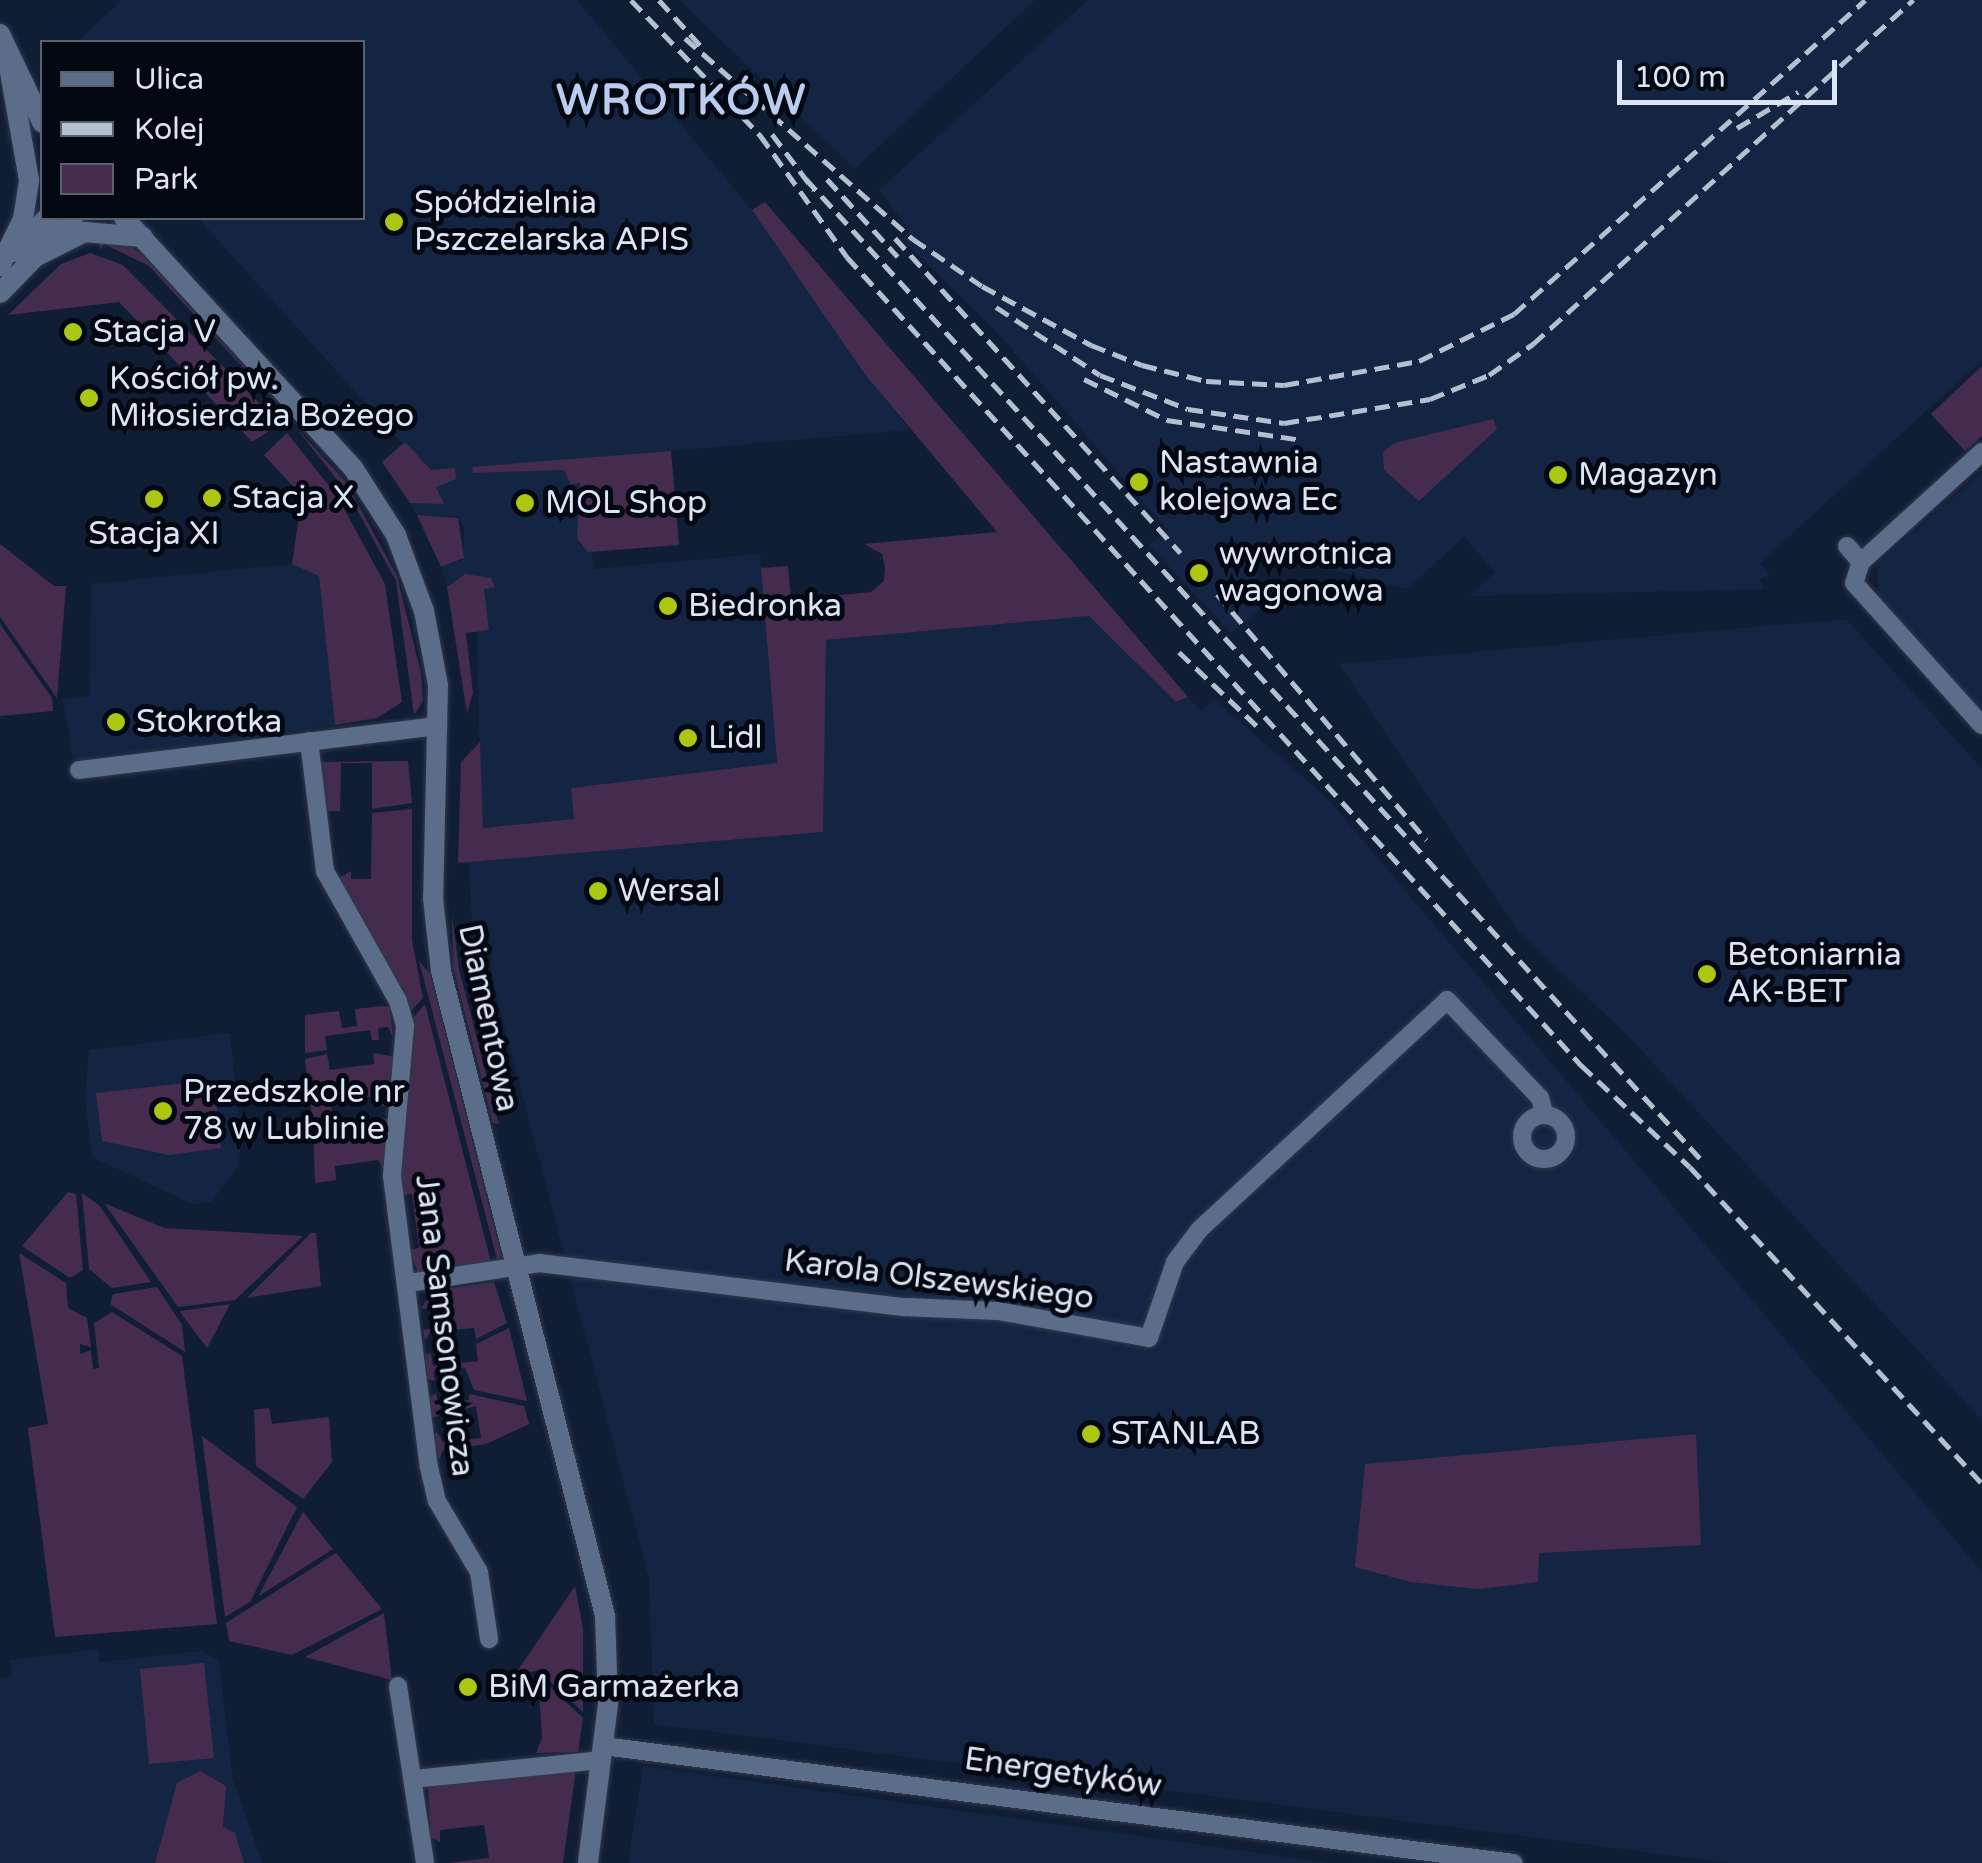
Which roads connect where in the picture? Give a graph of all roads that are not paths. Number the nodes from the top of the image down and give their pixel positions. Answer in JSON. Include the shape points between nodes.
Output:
{"nodes":[{"id":1,"x":3,"y":42,"type":"edge"},
{"id":2,"x":40,"y":118,"type":"edge"},
{"id":3,"x":45,"y":220,"type":"edge"},
{"id":4,"x":71,"y":220,"type":"edge"},
{"id":5,"x":126,"y":220,"type":"edge"},
{"id":6,"x":143,"y":237,"type":"junction"},
{"id":7,"x":38,"y":256,"type":"junction"},
{"id":8,"x":0,"y":266,"type":"edge"},
{"id":9,"x":0,"y":292,"type":"edge"},
{"id":10,"x":1982,"y":452,"type":"edge"},
{"id":11,"x":1848,"y":546,"type":"dead end"},
{"id":12,"x":1861,"y":562,"type":"junction"},
{"id":13,"x":1982,"y":725,"type":"edge"},
{"id":14,"x":438,"y":726,"type":"junction"},
{"id":15,"x":309,"y":740,"type":"junction"},
{"id":16,"x":78,"y":770,"type":"dead end"},
{"id":17,"x":1546,"y":1116,"type":"dead end"},
{"id":18,"x":518,"y":1268,"type":"junction"},
{"id":19,"x":408,"y":1283,"type":"junction"},
{"id":20,"x":489,"y":1639,"type":"dead end"},
{"id":21,"x":398,"y":1686,"type":"dead end"},
{"id":22,"x":602,"y":1753,"type":"junction"},
{"id":23,"x":414,"y":1779,"type":"junction"},
{"id":24,"x":425,"y":1863,"type":"edge"},
{"id":25,"x":588,"y":1863,"type":"edge"},
{"id":26,"x":1514,"y":1863,"type":"edge"}],
"edges":[{"from":1,"to":2,"type":"street"},
{"from":1,"to":8,"type":"street","via":[[30,180],[22,220]]},
{"from":3,"to":8,"type":"street"},
{"from":4,"to":7,"type":"street"},
{"from":5,"to":6,"type":"street","name":"Diamentowa"},
{"from":6,"to":7,"type":"street","via":[[85,232]]},
{"from":6,"to":14,"type":"street","name":"Diamentowa","via":[[307,412],[384,513],[432,640]]},
{"from":7,"to":9,"type":"street"},
{"from":10,"to":12,"type":"street"},
{"from":11,"to":12,"type":"street"},
{"from":12,"to":13,"type":"street","via":[[1854,583]]},
{"from":14,"to":15,"type":"street"},
{"from":14,"to":18,"type":"street","name":"Diamentowa","via":[[436,945]]},
{"from":15,"to":16,"type":"street"},
{"from":15,"to":19,"type":"street","name":"Jana Samsonowicza","via":[[325,871],[405,1026],[392,1176]]},
{"from":17,"to":18,"type":"street","name":"Karola Olszewskiego","via":[[1540,1098],[1447,1000],[1199,1230],[1176,1262],[1148,1338],[998,1311],[904,1307],[567,1265]]},
{"from":18,"to":19,"type":"street"},
{"from":18,"to":22,"type":"street","name":"Diamentowa","via":[[602,1595],[609,1676]]},
{"from":19,"to":20,"type":"street","name":"Jana Samsonowicza","via":[[437,1500],[478,1572]]},
{"from":21,"to":23,"type":"street"},
{"from":22,"to":23,"type":"street","name":"Energetyków"},
{"from":22,"to":25,"type":"street","name":"Diamentowa"},
{"from":22,"to":26,"type":"street","name":"Energetyków"},
{"from":23,"to":24,"type":"street"}]}
